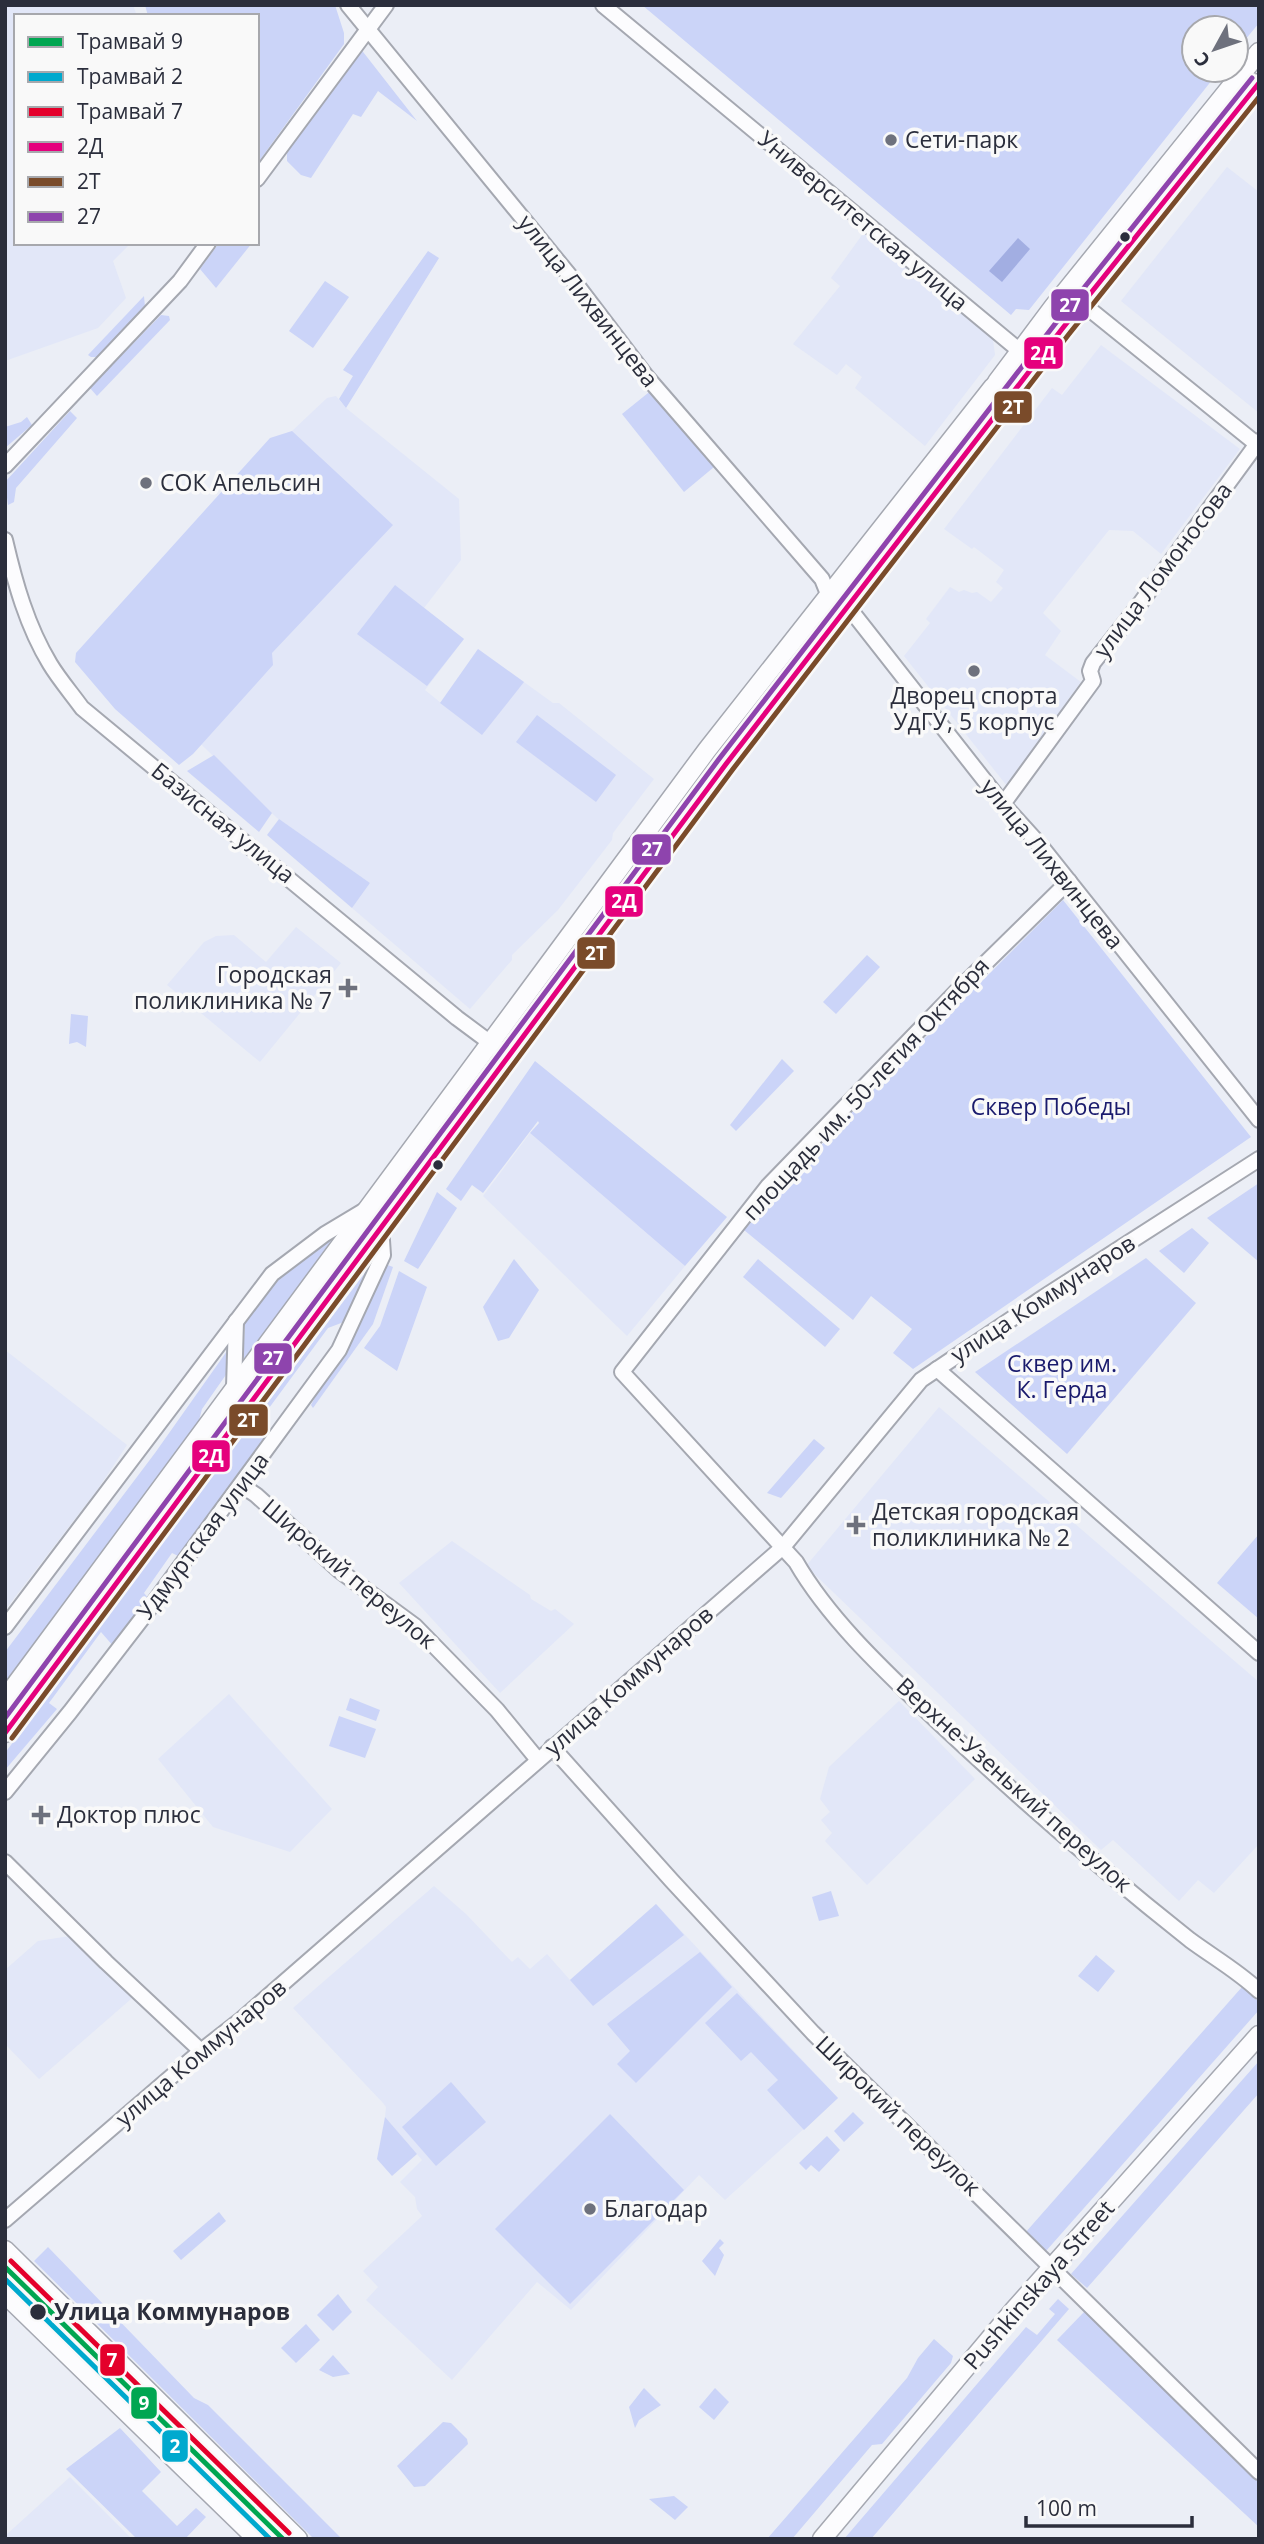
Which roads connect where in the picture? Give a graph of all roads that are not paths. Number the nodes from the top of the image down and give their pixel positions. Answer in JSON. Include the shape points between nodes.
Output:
{"nodes":[{"id":1,"x":348,"y":5,"type":"edge"},
{"id":2,"x":386,"y":5,"type":"edge"},
{"id":3,"x":603,"y":5,"type":"edge"},
{"id":4,"x":367,"y":31,"type":"junction"},
{"id":5,"x":1259,"y":52,"type":"edge"},
{"id":6,"x":1259,"y":83,"type":"edge"},
{"id":7,"x":259,"y":176,"type":"edge"},
{"id":8,"x":207,"y":245,"type":"edge"},
{"id":9,"x":1083,"y":304,"type":"junction"},
{"id":10,"x":1020,"y":351,"type":"junction"},
{"id":11,"x":1258,"y":443,"type":"edge"},
{"id":12,"x":5,"y":466,"type":"edge"},
{"id":13,"x":896,"y":510,"type":"junction"},
{"id":14,"x":911,"y":523,"type":"junction"},
{"id":15,"x":5,"y":540,"type":"edge"},
{"id":16,"x":834,"y":590,"type":"junction"},
{"id":17,"x":846,"y":606,"type":"junction"},
{"id":18,"x":831,"y":626,"type":"junction"},
{"id":19,"x":707,"y":750,"type":"junction"},
{"id":20,"x":726,"y":764,"type":"junction"},
{"id":21,"x":1003,"y":804,"type":"junction"},
{"id":22,"x":1069,"y":881,"type":"junction"},
{"id":23,"x":560,"y":946,"type":"junction"},
{"id":24,"x":578,"y":960,"type":"junction"},
{"id":25,"x":489,"y":1042,"type":"junction"},
{"id":26,"x":508,"y":1056,"type":"junction"},
{"id":27,"x":1259,"y":1120,"type":"edge"},
{"id":28,"x":1259,"y":1159,"type":"edge"},
{"id":29,"x":396,"y":1168,"type":"junction"},
{"id":30,"x":413,"y":1181,"type":"junction"},
{"id":31,"x":367,"y":1209,"type":"junction"},
{"id":32,"x":381,"y":1226,"type":"junction"},
{"id":33,"x":236,"y":1321,"type":"junction"},
{"id":34,"x":937,"y":1369,"type":"junction"},
{"id":35,"x":622,"y":1372,"type":"joint"},
{"id":36,"x":234,"y":1387,"type":"junction"},
{"id":37,"x":241,"y":1485,"type":"junction"},
{"id":38,"x":783,"y":1547,"type":"junction"},
{"id":39,"x":5,"y":1627,"type":"edge"},
{"id":40,"x":1259,"y":1653,"type":"edge"},
{"id":41,"x":5,"y":1699,"type":"edge"},
{"id":42,"x":5,"y":1733,"type":"edge"},
{"id":43,"x":552,"y":1747,"type":"junction"},
{"id":44,"x":538,"y":1760,"type":"junction"},
{"id":45,"x":5,"y":1792,"type":"edge"},
{"id":46,"x":5,"y":1862,"type":"edge"},
{"id":47,"x":1259,"y":1991,"type":"edge"},
{"id":48,"x":1259,"y":2035,"type":"edge"},
{"id":49,"x":201,"y":2051,"type":"junction"},
{"id":50,"x":5,"y":2220,"type":"edge"},
{"id":51,"x":5,"y":2250,"type":"edge"},
{"id":52,"x":1052,"y":2269,"type":"junction"},
{"id":53,"x":5,"y":2294,"type":"edge"},
{"id":54,"x":1259,"y":2472,"type":"edge"},
{"id":55,"x":257,"y":2539,"type":"edge"},
{"id":56,"x":298,"y":2539,"type":"edge"},
{"id":57,"x":822,"y":2539,"type":"edge"}],
"edges":[{"from":1,"to":4,"type":"street","name":"улица Лихвинцева"},
{"from":2,"to":4,"type":"street"},
{"from":3,"to":10,"type":"street","name":"Университетская улица"},
{"from":4,"to":7,"type":"street"},
{"from":4,"to":16,"type":"street","name":"улица Лихвинцева","via":[[570,276],[646,376]]},
{"from":5,"to":10,"type":"main road"},
{"from":6,"to":9,"type":"main road","name":"Удмуртская улица"},
{"from":8,"to":12,"type":"street","via":[[180,281]]},
{"from":9,"to":11,"type":"street"},
{"from":9,"to":14,"type":"main road","name":"Удмуртская улица"},
{"from":10,"to":13,"type":"main road"},
{"from":11,"to":21,"type":"street","name":"улица Ломоносова","via":[[1093,663],[1093,681]]},
{"from":13,"to":14,"type":"main road"},
{"from":13,"to":16,"type":"main road"},
{"from":14,"to":17,"type":"main road","name":"Удмуртская улица"},
{"from":15,"to":25,"type":"street","name":"Базисная улица","via":[[33,630],[50,664],[82,708]]},
{"from":16,"to":17,"type":"street","name":"улица Лихвинцева"},
{"from":16,"to":18,"type":"street"},
{"from":16,"to":19,"type":"main road"},
{"from":17,"to":18,"type":"main road","name":"Удмуртская улица"},
{"from":17,"to":21,"type":"street","name":"улица Лихвинцева"},
{"from":18,"to":20,"type":"main road","name":"Удмуртская улица"},
{"from":19,"to":20,"type":"main road"},
{"from":19,"to":23,"type":"main road"},
{"from":20,"to":24,"type":"main road","name":"Удмуртская улица"},
{"from":21,"to":22,"type":"street","name":"улица Лихвинцева"},
{"from":22,"to":27,"type":"street","name":"улица Лихвинцева"},
{"from":22,"to":35,"type":"street","name":"площадь им. 50-летия Октября","via":[[768,1186]]},
{"from":23,"to":24,"type":"main road"},
{"from":23,"to":25,"type":"main road"},
{"from":24,"to":26,"type":"main road","name":"Удмуртская улица"},
{"from":25,"to":26,"type":"street","name":"Базисная улица"},
{"from":25,"to":29,"type":"main road"},
{"from":26,"to":30,"type":"main road","name":"Удмуртская улица"},
{"from":28,"to":34,"type":"street","name":"улица Коммунаров"},
{"from":29,"to":30,"type":"main road"},
{"from":29,"to":31,"type":"main road"},
{"from":30,"to":32,"type":"main road","name":"Удмуртская улица"},
{"from":31,"to":33,"type":"street","via":[[272,1274]]},
{"from":31,"to":36,"type":"main road"},
{"from":32,"to":37,"type":"street","name":"Удмуртская улица","via":[[383,1255],[339,1350]]},
{"from":32,"to":42,"type":"main road","name":"Удмуртская улица"},
{"from":33,"to":36,"type":"street"},
{"from":33,"to":39,"type":"street"},
{"from":34,"to":38,"type":"street","name":"улица Коммунаров","via":[[921,1380]]},
{"from":34,"to":40,"type":"street"},
{"from":35,"to":38,"type":"street","name":"Верхне-Узенький переулок"},
{"from":36,"to":41,"type":"main road"},
{"from":37,"to":44,"type":"street","name":"Широкий переулок","via":[[340,1571],[415,1626]]},
{"from":37,"to":45,"type":"street","name":"Удмуртская улица"},
{"from":38,"to":43,"type":"street","name":"улица Коммунаров"},
{"from":38,"to":47,"type":"street","name":"Верхне-Узенький переулок","via":[[856,1639],[989,1770],[1191,1940]]},
{"from":43,"to":44,"type":"street","name":"улица Коммунаров"},
{"from":43,"to":52,"type":"street","name":"Широкий переулок","via":[[813,2033]]},
{"from":44,"to":49,"type":"street","name":"улица Коммунаров"},
{"from":46,"to":49,"type":"street"},
{"from":48,"to":52,"type":"main road","name":"Pushkinskaya Street"},
{"from":49,"to":50,"type":"street","name":"улица Коммунаров"},
{"from":51,"to":56,"type":"main road"},
{"from":52,"to":54,"type":"street","name":"Широкий переулок"},
{"from":52,"to":57,"type":"main road","name":"Pushkinskaya Street"},
{"from":53,"to":55,"type":"main road"}]}
